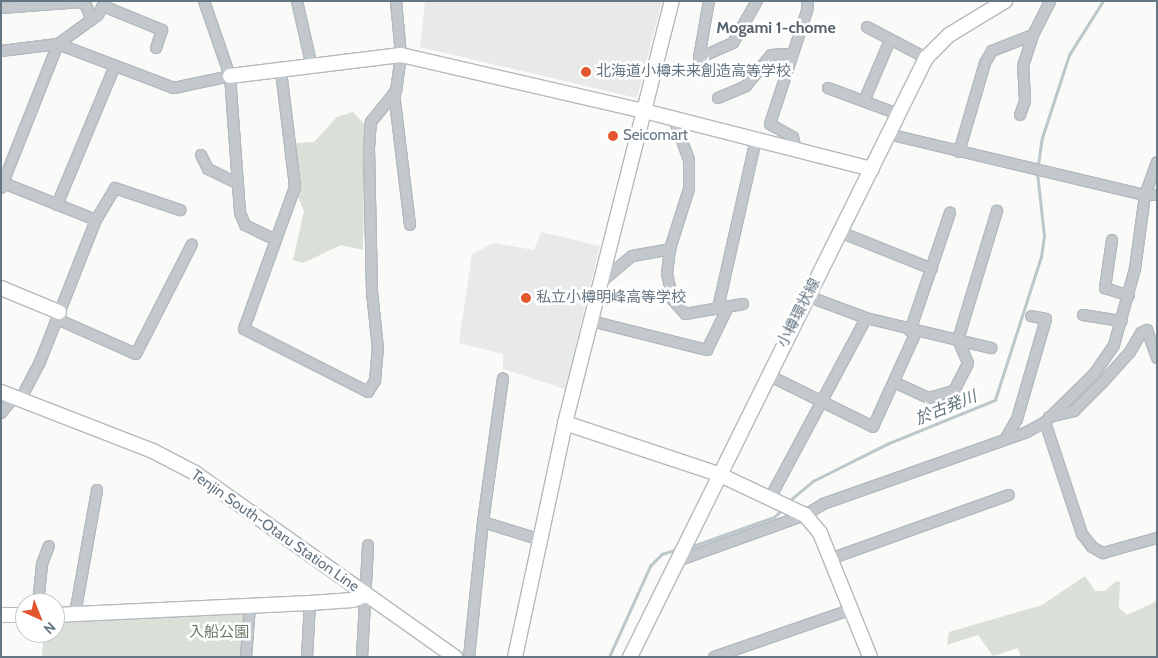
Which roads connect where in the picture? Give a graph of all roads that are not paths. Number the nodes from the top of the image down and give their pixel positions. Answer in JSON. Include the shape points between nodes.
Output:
{"nodes":[{"id":1,"x":204,"y":1,"type":"edge"},
{"id":2,"x":297,"y":1,"type":"edge"},
{"id":3,"x":396,"y":1,"type":"edge"},
{"id":4,"x":672,"y":1,"type":"edge"},
{"id":5,"x":709,"y":1,"type":"edge"},
{"id":6,"x":757,"y":1,"type":"edge"},
{"id":7,"x":807,"y":1,"type":"edge"},
{"id":8,"x":1005,"y":1,"type":"edge"},
{"id":9,"x":1050,"y":1,"type":"edge"},
{"id":10,"x":104,"y":3,"type":"edge"},
{"id":11,"x":1,"y":8,"type":"edge"},
{"id":12,"x":91,"y":20,"type":"junction"},
{"id":13,"x":867,"y":27,"type":"dead end"},
{"id":14,"x":1033,"y":34,"type":"junction"},
{"id":15,"x":890,"y":40,"type":"junction"},
{"id":16,"x":58,"y":44,"type":"junction"},
{"id":17,"x":156,"y":48,"type":"dead end"},
{"id":18,"x":1,"y":51,"type":"edge"},
{"id":19,"x":793,"y":54,"type":"junction"},
{"id":20,"x":401,"y":55,"type":"junction"},
{"id":21,"x":926,"y":58,"type":"junction"},
{"id":22,"x":115,"y":66,"type":"junction"},
{"id":23,"x":312,"y":67,"type":"junction"},
{"id":24,"x":281,"y":71,"type":"junction"},
{"id":25,"x":230,"y":76,"type":"junction"},
{"id":26,"x":828,"y":88,"type":"dead end"},
{"id":27,"x":394,"y":93,"type":"junction"},
{"id":28,"x":718,"y":98,"type":"dead end"},
{"id":29,"x":865,"y":100,"type":"junction"},
{"id":30,"x":644,"y":111,"type":"junction"},
{"id":31,"x":898,"y":114,"type":"junction"},
{"id":32,"x":1020,"y":115,"type":"dead end"},
{"id":33,"x":674,"y":119,"type":"junction"},
{"id":34,"x":888,"y":134,"type":"junction"},
{"id":35,"x":756,"y":140,"type":"junction"},
{"id":36,"x":796,"y":150,"type":"junction"},
{"id":37,"x":959,"y":152,"type":"junction"},
{"id":38,"x":201,"y":155,"type":"dead end"},
{"id":39,"x":1157,"y":162,"type":"edge"},
{"id":40,"x":872,"y":169,"type":"junction"},
{"id":41,"x":238,"y":183,"type":"junction"},
{"id":42,"x":2,"y":184,"type":"edge"},
{"id":43,"x":1145,"y":195,"type":"junction"},
{"id":44,"x":1157,"y":195,"type":"edge"},
{"id":45,"x":57,"y":205,"type":"junction"},
{"id":46,"x":180,"y":210,"type":"dead end"},
{"id":47,"x":997,"y":211,"type":"dead end"},
{"id":48,"x":950,"y":213,"type":"dead end"},
{"id":49,"x":96,"y":220,"type":"junction"},
{"id":50,"x":410,"y":225,"type":"dead end"},
{"id":51,"x":840,"y":232,"type":"junction"},
{"id":52,"x":276,"y":240,"type":"junction"},
{"id":53,"x":1112,"y":240,"type":"dead end"},
{"id":54,"x":192,"y":244,"type":"dead end"},
{"id":55,"x":670,"y":249,"type":"junction"},
{"id":56,"x":932,"y":269,"type":"junction"},
{"id":57,"x":601,"y":282,"type":"junction"},
{"id":58,"x":1,"y":288,"type":"edge"},
{"id":59,"x":807,"y":296,"type":"junction"},
{"id":60,"x":1129,"y":296,"type":"junction"},
{"id":61,"x":743,"y":304,"type":"dead end"},
{"id":62,"x":723,"y":307,"type":"junction"},
{"id":63,"x":1084,"y":315,"type":"dead end"},
{"id":64,"x":58,"y":316,"type":"junction"},
{"id":65,"x":1031,"y":316,"type":"dead end"},
{"id":66,"x":866,"y":318,"type":"junction"},
{"id":67,"x":591,"y":321,"type":"junction"},
{"id":68,"x":1122,"y":321,"type":"junction"},
{"id":69,"x":913,"y":331,"type":"junction"},
{"id":70,"x":958,"y":340,"type":"junction"},
{"id":71,"x":991,"y":348,"type":"dead end"},
{"id":72,"x":1157,"y":358,"type":"edge"},
{"id":73,"x":768,"y":375,"type":"junction"},
{"id":74,"x":503,"y":378,"type":"dead end"},
{"id":75,"x":894,"y":382,"type":"junction"},
{"id":76,"x":12,"y":396,"type":"edge"},
{"id":77,"x":821,"y":402,"type":"junction"},
{"id":78,"x":1,"y":414,"type":"edge"},
{"id":79,"x":1046,"y":420,"type":"junction"},
{"id":80,"x":565,"y":423,"type":"junction"},
{"id":81,"x":1006,"y":438,"type":"junction"},
{"id":82,"x":718,"y":474,"type":"junction"},
{"id":83,"x":97,"y":490,"type":"dead end"},
{"id":84,"x":1009,"y":495,"type":"dead end"},
{"id":85,"x":776,"y":503,"type":"junction"},
{"id":86,"x":800,"y":513,"type":"junction"},
{"id":87,"x":483,"y":522,"type":"junction"},
{"id":88,"x":1157,"y":538,"type":"edge"},
{"id":89,"x":538,"y":539,"type":"junction"},
{"id":90,"x":50,"y":546,"type":"dead end"},
{"id":91,"x":368,"y":546,"type":"dead end"},
{"id":92,"x":679,"y":558,"type":"junction"},
{"id":93,"x":830,"y":560,"type":"junction"},
{"id":94,"x":39,"y":593,"type":"edge"},
{"id":95,"x":366,"y":595,"type":"junction"},
{"id":96,"x":310,"y":603,"type":"junction"},
{"id":97,"x":250,"y":606,"type":"junction"},
{"id":98,"x":850,"y":610,"type":"junction"},
{"id":99,"x":1,"y":614,"type":"edge"},
{"id":100,"x":65,"y":614,"type":"edge"},
{"id":101,"x":75,"y":614,"type":"junction"},
{"id":102,"x":15,"y":615,"type":"edge"},
{"id":103,"x":246,"y":657,"type":"edge"},
{"id":104,"x":307,"y":657,"type":"edge"},
{"id":105,"x":362,"y":657,"type":"edge"},
{"id":106,"x":455,"y":657,"type":"edge"},
{"id":107,"x":470,"y":657,"type":"edge"},
{"id":108,"x":516,"y":657,"type":"edge"},
{"id":109,"x":630,"y":657,"type":"edge"},
{"id":110,"x":714,"y":657,"type":"edge"},
{"id":111,"x":870,"y":657,"type":"edge"}],
"edges":[{"from":1,"to":25,"type":"street"},
{"from":2,"to":23,"type":"street"},
{"from":3,"to":20,"type":"street"},
{"from":4,"to":30,"type":"street"},
{"from":5,"to":6,"type":"street","via":[[699,58],[733,43]]},
{"from":7,"to":19,"type":"street","via":[[808,8]]},
{"from":8,"to":21,"type":"street","name":"小樽環状線","via":[[949,35]]},
{"from":9,"to":14,"type":"street"},
{"from":10,"to":12,"type":"street"},
{"from":10,"to":17,"type":"street","via":[[162,30]]},
{"from":11,"to":12,"type":"street","via":[[81,2],[88,7]]},
{"from":12,"to":16,"type":"street"},
{"from":13,"to":15,"type":"street"},
{"from":14,"to":32,"type":"street","via":[[1023,66],[1025,101]]},
{"from":14,"to":37,"type":"street","via":[[992,51]]},
{"from":15,"to":21,"type":"street"},
{"from":15,"to":29,"type":"street"},
{"from":16,"to":18,"type":"street"},
{"from":16,"to":22,"type":"street"},
{"from":16,"to":42,"type":"street"},
{"from":19,"to":28,"type":"street","via":[[771,54],[746,86]]},
{"from":19,"to":36,"type":"street","via":[[770,124],[793,137]]},
{"from":20,"to":23,"type":"street"},
{"from":20,"to":27,"type":"street"},
{"from":20,"to":30,"type":"street"},
{"from":21,"to":31,"type":"street","name":"小樽環状線"},
{"from":22,"to":25,"type":"street","via":[[174,88]]},
{"from":22,"to":45,"type":"street"},
{"from":23,"to":24,"type":"street"},
{"from":24,"to":25,"type":"street"},
{"from":24,"to":52,"type":"street","via":[[295,187]]},
{"from":25,"to":41,"type":"street"},
{"from":26,"to":29,"type":"street"},
{"from":27,"to":50,"type":"street"},
{"from":27,"to":52,"type":"street","via":[[372,122],[368,148],[372,292],[378,349],[375,381],[368,392],[244,329]]},
{"from":29,"to":31,"type":"street"},
{"from":30,"to":33,"type":"street"},
{"from":30,"to":57,"type":"street"},
{"from":31,"to":34,"type":"street","name":"小樽環状線"},
{"from":33,"to":35,"type":"street"},
{"from":33,"to":55,"type":"street","via":[[689,160],[689,188]]},
{"from":34,"to":37,"type":"street"},
{"from":34,"to":40,"type":"street","name":"小樽環状線"},
{"from":35,"to":36,"type":"street"},
{"from":35,"to":62,"type":"street"},
{"from":36,"to":40,"type":"street"},
{"from":37,"to":43,"type":"street"},
{"from":38,"to":41,"type":"street","via":[[208,169]]},
{"from":39,"to":43,"type":"street"},
{"from":40,"to":51,"type":"street","name":"小樽環状線"},
{"from":41,"to":52,"type":"street","via":[[240,213],[245,225]]},
{"from":42,"to":45,"type":"street"},
{"from":43,"to":44,"type":"street"},
{"from":43,"to":60,"type":"street","via":[[1141,238]]},
{"from":45,"to":49,"type":"street"},
{"from":46,"to":49,"type":"street","via":[[115,188]]},
{"from":47,"to":70,"type":"street"},
{"from":48,"to":56,"type":"street"},
{"from":49,"to":64,"type":"street"},
{"from":51,"to":56,"type":"street"},
{"from":51,"to":59,"type":"street","name":"小樽環状線"},
{"from":53,"to":60,"type":"street","via":[[1105,288]]},
{"from":54,"to":64,"type":"street","via":[[136,354]]},
{"from":55,"to":57,"type":"street","via":[[632,256]]},
{"from":55,"to":62,"type":"street","via":[[667,274],[673,300],[679,310],[685,314]]},
{"from":56,"to":69,"type":"street"},
{"from":57,"to":67,"type":"street"},
{"from":58,"to":64,"type":"street"},
{"from":59,"to":66,"type":"street"},
{"from":59,"to":73,"type":"street","name":"小樽環状線"},
{"from":60,"to":68,"type":"street"},
{"from":61,"to":62,"type":"street"},
{"from":62,"to":67,"type":"street","via":[[707,350]]},
{"from":63,"to":68,"type":"street"},
{"from":64,"to":76,"type":"street"},
{"from":65,"to":81,"type":"street","via":[[1046,319],[1017,419]]},
{"from":66,"to":69,"type":"street"},
{"from":66,"to":77,"type":"street"},
{"from":67,"to":80,"type":"street"},
{"from":68,"to":79,"type":"street","via":[[1114,345],[1094,374]]},
{"from":69,"to":70,"type":"street"},
{"from":69,"to":75,"type":"street"},
{"from":70,"to":71,"type":"street"},
{"from":70,"to":75,"type":"street","via":[[968,363],[954,392],[929,398]]},
{"from":72,"to":79,"type":"street","via":[[1147,330],[1074,411]]},
{"from":73,"to":77,"type":"street"},
{"from":73,"to":82,"type":"street","name":"小樽環状線"},
{"from":74,"to":87,"type":"street"},
{"from":75,"to":77,"type":"street","via":[[874,427]]},
{"from":76,"to":78,"type":"street"},
{"from":76,"to":95,"type":"street","name":"Tenjin South-Otaru Station Line","via":[[153,451],[195,473]]},
{"from":77,"to":85,"type":"street"},
{"from":79,"to":81,"type":"street"},
{"from":79,"to":88,"type":"street","via":[[1082,534],[1092,547],[1103,553]]},
{"from":80,"to":82,"type":"street"},
{"from":80,"to":89,"type":"street"},
{"from":81,"to":86,"type":"street"},
{"from":82,"to":85,"type":"street"},
{"from":82,"to":92,"type":"street","name":"小樽環状線"},
{"from":83,"to":101,"type":"street"},
{"from":84,"to":93,"type":"street"},
{"from":85,"to":86,"type":"street"},
{"from":86,"to":92,"type":"street"},
{"from":86,"to":93,"type":"street","via":[[820,533]]},
{"from":87,"to":89,"type":"street"},
{"from":87,"to":107,"type":"street"},
{"from":89,"to":108,"type":"street"},
{"from":90,"to":94,"type":"street","via":[[42,564]]},
{"from":91,"to":95,"type":"street"},
{"from":92,"to":109,"type":"street","name":"小樽環状線"},
{"from":93,"to":98,"type":"street"},
{"from":95,"to":96,"type":"street","via":[[354,600]]},
{"from":95,"to":105,"type":"street"},
{"from":95,"to":106,"type":"street","name":"Tenjin South-Otaru Station Line"},
{"from":96,"to":97,"type":"street"},
{"from":96,"to":104,"type":"street"},
{"from":97,"to":101,"type":"street"},
{"from":97,"to":103,"type":"street"},
{"from":98,"to":110,"type":"street"},
{"from":98,"to":111,"type":"street"},
{"from":99,"to":102,"type":"street"},
{"from":100,"to":101,"type":"street"}]}
